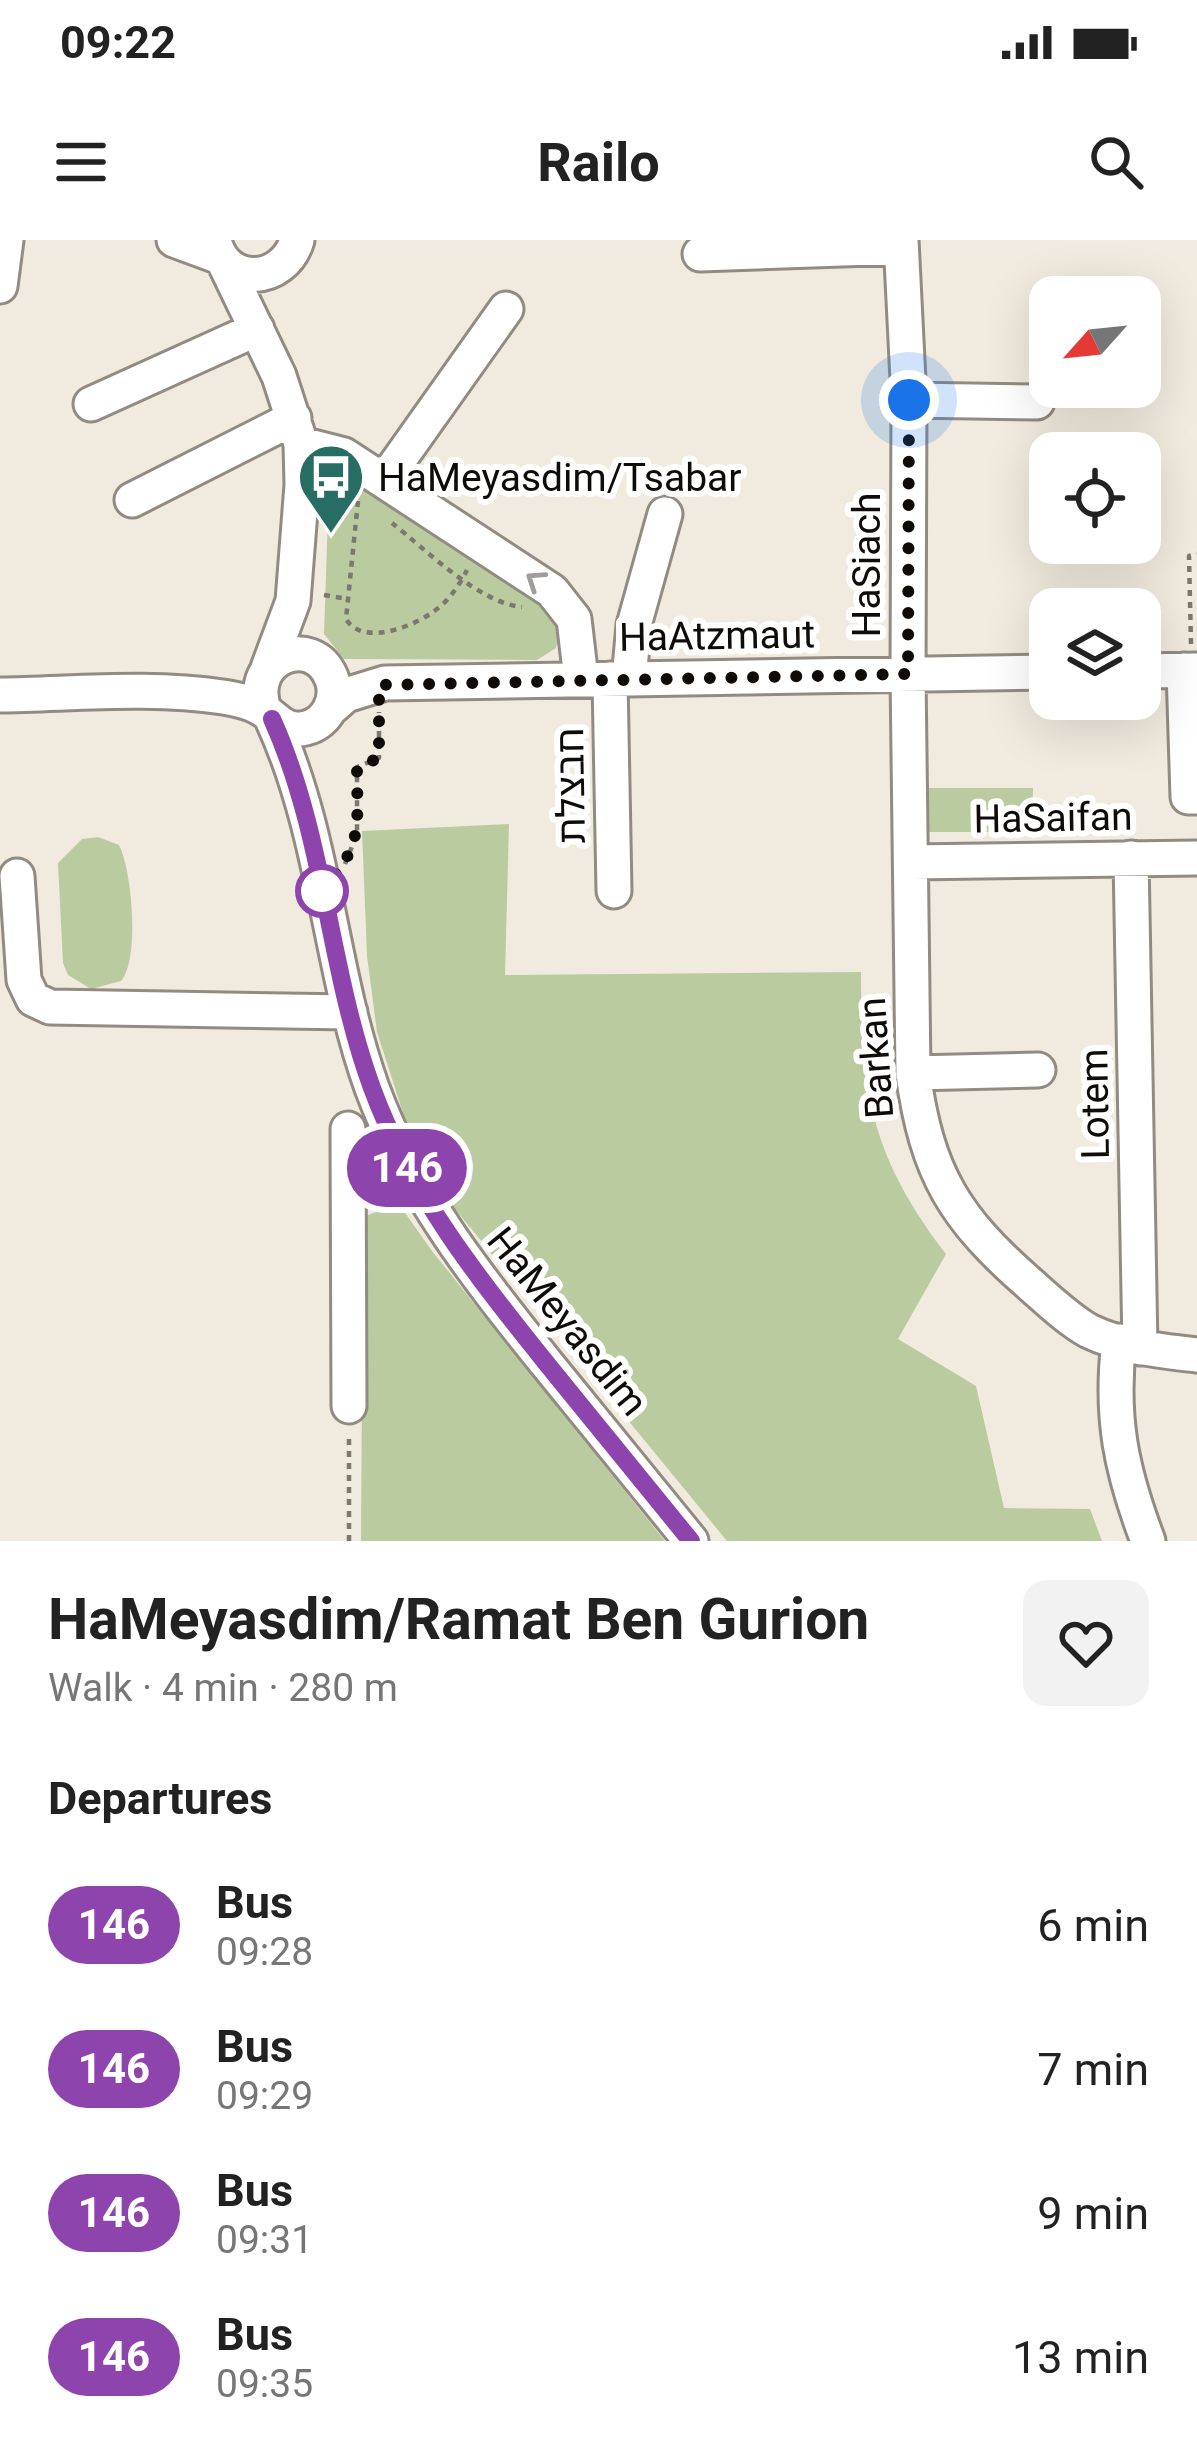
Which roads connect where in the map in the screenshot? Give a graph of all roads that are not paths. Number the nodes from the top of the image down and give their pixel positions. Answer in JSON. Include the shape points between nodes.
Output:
{"nodes":[{"id":1,"x":6,"y":240,"type":"edge"},
{"id":2,"x":174,"y":240,"type":"edge"},
{"id":3,"x":322,"y":240,"type":"edge"},
{"id":4,"x":901,"y":243,"type":"edge"},
{"id":5,"x":220,"y":253,"type":"edge"},
{"id":6,"x":700,"y":254,"type":"dead end"},
{"id":7,"x":286,"y":258,"type":"edge"},
{"id":8,"x":0,"y":286,"type":"edge"},
{"id":9,"x":506,"y":309,"type":"dead end"},
{"id":10,"x":261,"y":336,"type":"junction"},
{"id":11,"x":909,"y":400,"type":"junction"},
{"id":12,"x":1029,"y":402,"type":"edge"},
{"id":13,"x":92,"y":404,"type":"dead end"},
{"id":14,"x":297,"y":431,"type":"junction"},
{"id":15,"x":374,"y":486,"type":"junction"},
{"id":16,"x":132,"y":500,"type":"dead end"},
{"id":17,"x":665,"y":514,"type":"dead end"},
{"id":18,"x":293,"y":601,"type":"junction"},
{"id":19,"x":319,"y":663,"type":"junction"},
{"id":20,"x":1191,"y":670,"type":"edge"},
{"id":21,"x":1029,"y":672,"type":"edge"},
{"id":22,"x":908,"y":674,"type":"junction"},
{"id":23,"x":607,"y":679,"type":"junction"},
{"id":24,"x":382,"y":684,"type":"junction"},
{"id":25,"x":267,"y":693,"type":"junction"},
{"id":26,"x":0,"y":695,"type":"edge"},
{"id":27,"x":323,"y":717,"type":"junction"},
{"id":28,"x":302,"y":796,"type":"junction"},
{"id":29,"x":1197,"y":796,"type":"edge"},
{"id":30,"x":1131,"y":858,"type":"junction"},
{"id":31,"x":1197,"y":858,"type":"edge"},
{"id":32,"x":911,"y":862,"type":"junction"},
{"id":33,"x":17,"y":876,"type":"dead end"},
{"id":34,"x":614,"y":891,"type":"dead end"},
{"id":35,"x":350,"y":1012,"type":"junction"},
{"id":36,"x":1038,"y":1070,"type":"dead end"},
{"id":37,"x":913,"y":1073,"type":"junction"},
{"id":38,"x":348,"y":1129,"type":"dead end"},
{"id":39,"x":407,"y":1167,"type":"junction"},
{"id":40,"x":348,"y":1192,"type":"junction"},
{"id":41,"x":1130,"y":1344,"type":"junction"},
{"id":42,"x":1197,"y":1355,"type":"edge"},
{"id":43,"x":349,"y":1406,"type":"road end"},
{"id":44,"x":691,"y":1541,"type":"edge"},
{"id":45,"x":1148,"y":1541,"type":"edge"}],
"edges":[{"from":1,"to":8,"type":"street"},
{"from":2,"to":5,"type":"street"},
{"from":3,"to":7,"type":"street"},
{"from":4,"to":6,"type":"street"},
{"from":4,"to":11,"type":"street","name":"HaSiach"},
{"from":5,"to":7,"type":"street","via":[[248,275]]},
{"from":5,"to":10,"type":"street"},
{"from":7,"to":10,"type":"street","via":[[261,307]]},
{"from":9,"to":15,"type":"street"},
{"from":10,"to":13,"type":"street"},
{"from":10,"to":14,"type":"street"},
{"from":11,"to":12,"type":"street"},
{"from":11,"to":22,"type":"street","name":"HaSiach"},
{"from":14,"to":15,"type":"street"},
{"from":14,"to":16,"type":"street"},
{"from":14,"to":18,"type":"street","via":[[302,485]]},
{"from":23,"to":15,"type":"street","one_way":true,"via":[[561,600]]},
{"from":17,"to":23,"type":"street","via":[[634,625]]},
{"from":18,"to":19,"type":"street"},
{"from":18,"to":25,"type":"street"},
{"from":19,"to":24,"type":"street","name":"HaAtzmaut"},
{"from":19,"to":25,"type":"street","via":[[285,656]]},
{"from":19,"to":27,"type":"street","via":[[334,688]]},
{"from":20,"to":29,"type":"street","via":[[1188,797]]},
{"from":21,"to":22,"type":"street","name":"HaAtzmaut"},
{"from":22,"to":23,"type":"street","name":"HaAtzmaut"},
{"from":22,"to":32,"type":"street","name":"Barkan"},
{"from":23,"to":24,"type":"street","name":"HaAtzmaut"},
{"from":23,"to":34,"type":"street","name":"חבצלת"},
{"from":24,"to":27,"type":"street","name":"HaAtzmaut","via":[[346,695]]},
{"from":25,"to":26,"type":"street"},
{"from":25,"to":27,"type":"street","via":[[295,729]]},
{"from":25,"to":28,"type":"street","name":"HaMeyasdim"},
{"from":27,"to":28,"type":"street","name":"HaMeyasdim"},
{"from":28,"to":35,"type":"street","name":"HaMeyasdim"},
{"from":30,"to":31,"type":"street","name":"HaSaifan"},
{"from":30,"to":32,"type":"street","name":"HaSaifan"},
{"from":30,"to":41,"type":"street","name":"Lotem"},
{"from":32,"to":37,"type":"street","name":"Barkan"},
{"from":33,"to":35,"type":"street","via":[[24,980],[33,999],[50,1007]]},
{"from":35,"to":39,"type":"street","name":"HaMeyasdim"},
{"from":36,"to":37,"type":"street"},
{"from":37,"to":41,"type":"street","name":"Barkan","via":[[922,1134],[943,1185],[990,1249],[1088,1330]]},
{"from":38,"to":40,"type":"street"},
{"from":39,"to":40,"type":"street"},
{"from":39,"to":44,"type":"street","name":"HaMeyasdim","via":[[462,1259]]},
{"from":40,"to":43,"type":"street"},
{"from":41,"to":42,"type":"street","name":"Barkan"},
{"from":41,"to":45,"type":"street","name":"Lotem","via":[[1114,1413]]}]}
